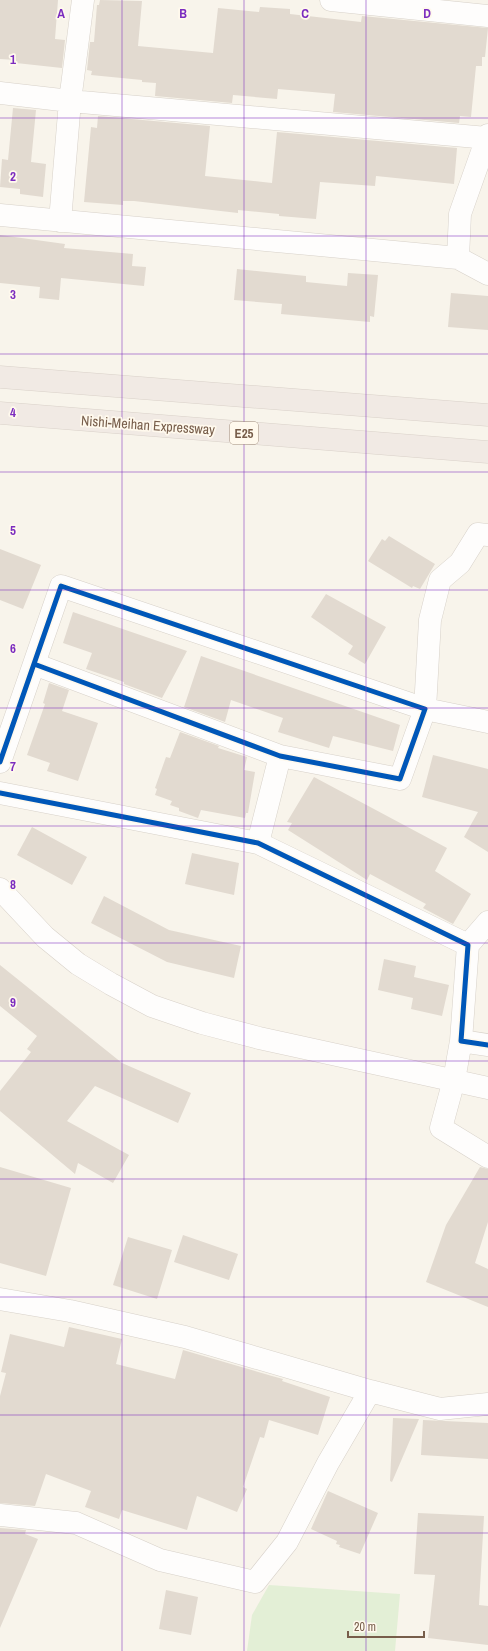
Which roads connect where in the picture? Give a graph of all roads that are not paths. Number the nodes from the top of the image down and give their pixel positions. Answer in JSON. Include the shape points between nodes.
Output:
{"nodes":[{"id":1,"x":83,"y":0,"type":"edge"},
{"id":2,"x":331,"y":0,"type":"edge"},
{"id":3,"x":488,"y":16,"type":"edge"},
{"id":4,"x":0,"y":93,"type":"edge"},
{"id":5,"x":70,"y":101,"type":"junction"},
{"id":6,"x":488,"y":137,"type":"edge"},
{"id":7,"x":0,"y":215,"type":"edge"},
{"id":8,"x":60,"y":221,"type":"junction"},
{"id":9,"x":458,"y":258,"type":"junction"},
{"id":10,"x":488,"y":274,"type":"edge"},
{"id":11,"x":0,"y":377,"type":"edge"},
{"id":12,"x":0,"y":413,"type":"edge"},
{"id":13,"x":488,"y":415,"type":"edge"},
{"id":14,"x":488,"y":452,"type":"edge"},
{"id":15,"x":488,"y":534,"type":"edge"},
{"id":16,"x":34,"y":664,"type":"junction"},
{"id":17,"x":425,"y":709,"type":"junction"},
{"id":18,"x":488,"y":722,"type":"edge"},
{"id":19,"x":280,"y":756,"type":"junction"},
{"id":20,"x":0,"y":762,"type":"edge"},
{"id":21,"x":0,"y":793,"type":"edge"},
{"id":22,"x":258,"y":843,"type":"junction"},
{"id":23,"x":0,"y":889,"type":"edge"},
{"id":24,"x":488,"y":922,"type":"edge"},
{"id":25,"x":468,"y":946,"type":"junction"},
{"id":26,"x":461,"y":1041,"type":"junction"},
{"id":27,"x":488,"y":1045,"type":"edge"},
{"id":28,"x":454,"y":1080,"type":"junction"},
{"id":29,"x":488,"y":1088,"type":"edge"},
{"id":30,"x":488,"y":1157,"type":"edge"},
{"id":31,"x":0,"y":1299,"type":"edge"},
{"id":32,"x":370,"y":1391,"type":"junction"},
{"id":33,"x":488,"y":1404,"type":"edge"},
{"id":34,"x":0,"y":1515,"type":"edge"}],
"edges":[{"from":1,"to":5,"type":"street"},
{"from":2,"to":3,"type":"street"},
{"from":4,"to":5,"type":"street"},
{"from":5,"to":6,"type":"street"},
{"from":5,"to":8,"type":"street"},
{"from":6,"to":9,"type":"street","via":[[460,214]]},
{"from":7,"to":8,"type":"street"},
{"from":8,"to":9,"type":"street"},
{"from":9,"to":10,"type":"street"},
{"from":11,"to":13,"type":"highway"},
{"from":12,"to":14,"type":"highway","name":"Nishi-Meihan Expressway","number":"E25"},
{"from":15,"to":17,"type":"street","via":[[478,534],[460,563],[440,580],[430,620]]},
{"from":16,"to":17,"type":"street","via":[[60,586]]},
{"from":16,"to":19,"type":"street"},
{"from":16,"to":20,"type":"street"},
{"from":17,"to":18,"type":"street"},
{"from":17,"to":19,"type":"street","via":[[400,779]]},
{"from":19,"to":22,"type":"street"},
{"from":21,"to":22,"type":"street"},
{"from":22,"to":25,"type":"street"},
{"from":23,"to":28,"type":"street","via":[[45,937],[78,964],[152,1006],[259,1038]]},
{"from":24,"to":25,"type":"street"},
{"from":25,"to":26,"type":"street"},
{"from":26,"to":27,"type":"street"},
{"from":26,"to":28,"type":"street"},
{"from":28,"to":29,"type":"street"},
{"from":28,"to":30,"type":"street","via":[[441,1128]]},
{"from":31,"to":32,"type":"street","via":[[70,1311],[185,1338]]},
{"from":32,"to":33,"type":"street","via":[[440,1409]]},
{"from":32,"to":34,"type":"street","via":[[328,1463],[287,1542],[255,1582],[160,1560],[76,1523]]}]}
